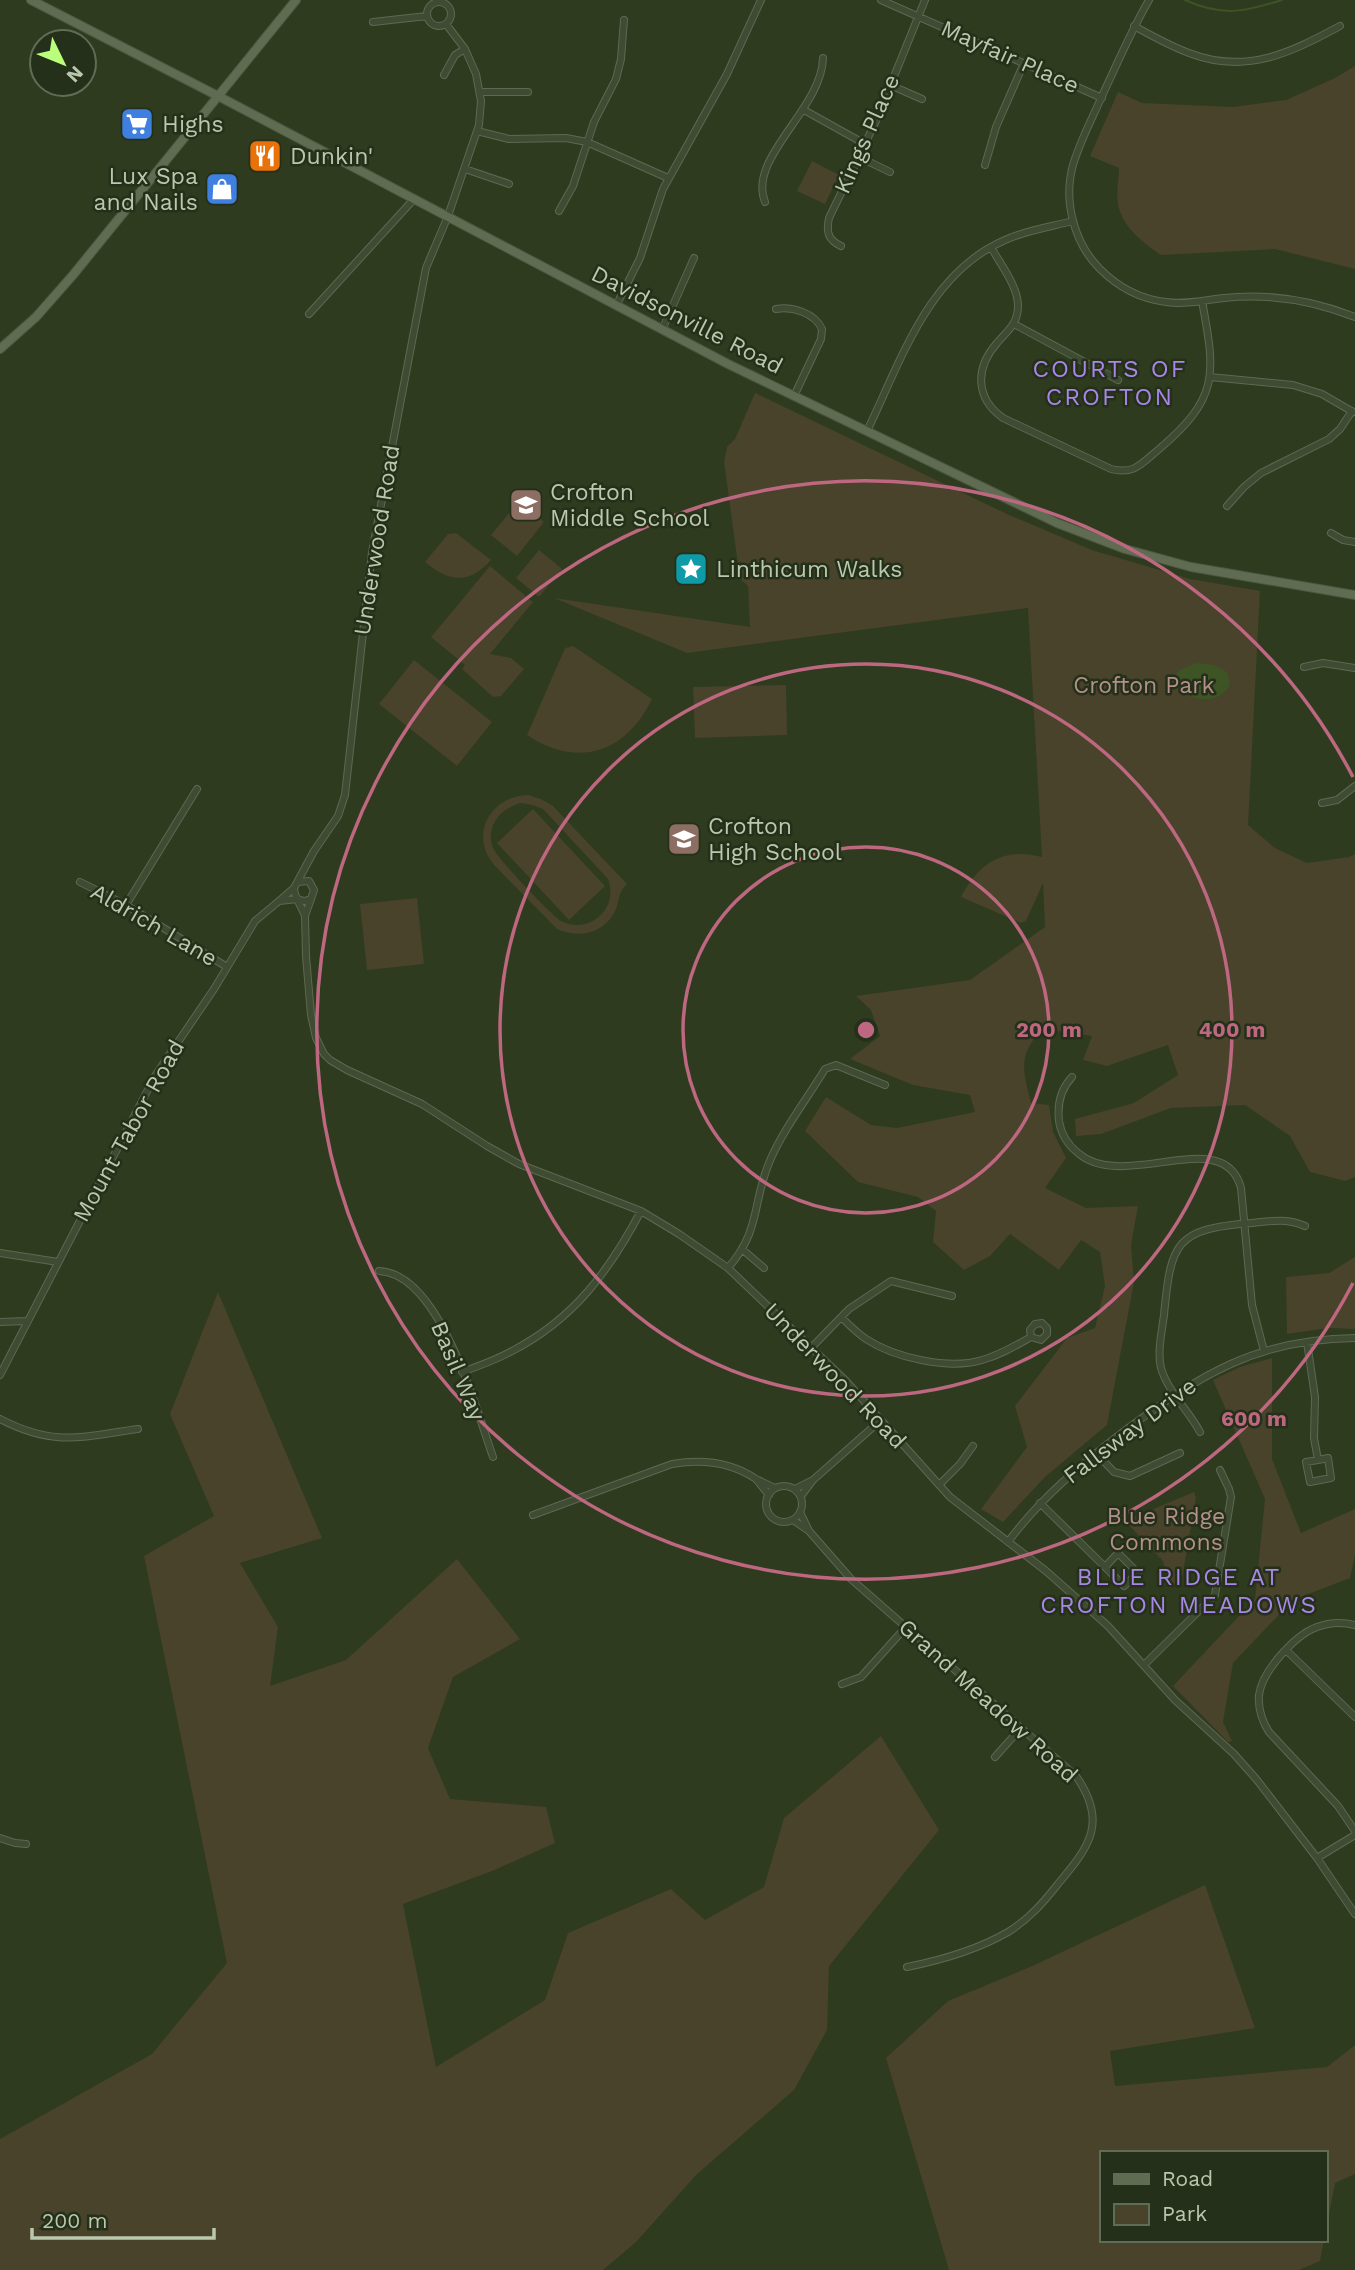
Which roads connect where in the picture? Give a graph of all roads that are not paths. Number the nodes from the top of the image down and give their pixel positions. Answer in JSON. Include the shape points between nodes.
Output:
{"nodes":[{"id":1,"x":31,"y":0,"type":"edge"},
{"id":2,"x":296,"y":0,"type":"edge"},
{"id":3,"x":761,"y":0,"type":"edge"},
{"id":4,"x":881,"y":0,"type":"edge"},
{"id":5,"x":925,"y":0,"type":"edge"},
{"id":6,"x":1149,"y":0,"type":"edge"},
{"id":7,"x":435,"y":1,"type":"edge"},
{"id":8,"x":450,"y":3,"type":"edge"},
{"id":9,"x":427,"y":16,"type":"junction"},
{"id":10,"x":918,"y":16,"type":"junction"},
{"id":11,"x":624,"y":20,"type":"dead end"},
{"id":12,"x":373,"y":22,"type":"dead end"},
{"id":13,"x":446,"y":24,"type":"junction"},
{"id":14,"x":1135,"y":26,"type":"junction"},
{"id":15,"x":1340,"y":26,"type":"dead end"},
{"id":16,"x":465,"y":49,"type":"junction"},
{"id":17,"x":823,"y":58,"type":"dead end"},
{"id":18,"x":1024,"y":63,"type":"junction"},
{"id":19,"x":444,"y":75,"type":"dead end"},
{"id":20,"x":890,"y":85,"type":"junction"},
{"id":21,"x":480,"y":92,"type":"junction"},
{"id":22,"x":528,"y":92,"type":"dead end"},
{"id":23,"x":218,"y":96,"type":"junction"},
{"id":24,"x":1102,"y":97,"type":"junction"},
{"id":25,"x":922,"y":99,"type":"dead end"},
{"id":26,"x":804,"y":110,"type":"junction"},
{"id":27,"x":477,"y":131,"type":"junction"},
{"id":28,"x":587,"y":142,"type":"junction"},
{"id":29,"x":865,"y":144,"type":"junction"},
{"id":30,"x":859,"y":157,"type":"junction"},
{"id":31,"x":985,"y":165,"type":"dead end"},
{"id":32,"x":465,"y":169,"type":"junction"},
{"id":33,"x":890,"y":172,"type":"dead end"},
{"id":34,"x":668,"y":178,"type":"junction"},
{"id":35,"x":509,"y":184,"type":"dead end"},
{"id":36,"x":414,"y":198,"type":"junction"},
{"id":37,"x":765,"y":202,"type":"dead end"},
{"id":38,"x":559,"y":211,"type":"dead end"},
{"id":39,"x":448,"y":216,"type":"junction"},
{"id":40,"x":1073,"y":221,"type":"junction"},
{"id":41,"x":841,"y":246,"type":"dead end"},
{"id":42,"x":991,"y":247,"type":"junction"},
{"id":43,"x":694,"y":258,"type":"dead end"},
{"id":44,"x":1202,"y":301,"type":"junction"},
{"id":45,"x":616,"y":306,"type":"junction"},
{"id":46,"x":776,"y":309,"type":"dead end"},
{"id":47,"x":309,"y":314,"type":"dead end"},
{"id":48,"x":1355,"y":317,"type":"edge"},
{"id":49,"x":1014,"y":324,"type":"junction"},
{"id":50,"x":662,"y":330,"type":"junction"},
{"id":51,"x":0,"y":349,"type":"edge"},
{"id":52,"x":1210,"y":377,"type":"junction"},
{"id":53,"x":1118,"y":380,"type":"dead end"},
{"id":54,"x":794,"y":396,"type":"junction"},
{"id":55,"x":1354,"y":412,"type":"edge"},
{"id":56,"x":867,"y":431,"type":"junction"},
{"id":57,"x":1227,"y":506,"type":"dead end"},
{"id":58,"x":1331,"y":533,"type":"dead end"},
{"id":59,"x":1355,"y":542,"type":"edge"},
{"id":60,"x":1355,"y":595,"type":"edge"},
{"id":61,"x":1304,"y":667,"type":"dead end"},
{"id":62,"x":1355,"y":668,"type":"edge"},
{"id":63,"x":1355,"y":786,"type":"edge"},
{"id":64,"x":198,"y":789,"type":"dead end"},
{"id":65,"x":1322,"y":803,"type":"dead end"},
{"id":66,"x":309,"y":861,"type":"junction"},
{"id":67,"x":80,"y":882,"type":"dead end"},
{"id":68,"x":312,"y":884,"type":"junction"},
{"id":69,"x":296,"y":885,"type":"junction"},
{"id":70,"x":311,"y":899,"type":"junction"},
{"id":71,"x":298,"y":900,"type":"junction"},
{"id":72,"x":279,"y":901,"type":"junction"},
{"id":73,"x":126,"y":905,"type":"junction"},
{"id":74,"x":305,"y":916,"type":"junction"},
{"id":75,"x":227,"y":967,"type":"junction"},
{"id":76,"x":1072,"y":1077,"type":"dead end"},
{"id":77,"x":885,"y":1085,"type":"dead end"},
{"id":78,"x":641,"y":1211,"type":"junction"},
{"id":79,"x":1244,"y":1224,"type":"junction"},
{"id":80,"x":1305,"y":1226,"type":"dead end"},
{"id":81,"x":743,"y":1250,"type":"junction"},
{"id":82,"x":0,"y":1253,"type":"edge"},
{"id":83,"x":58,"y":1262,"type":"junction"},
{"id":84,"x":728,"y":1268,"type":"junction"},
{"id":85,"x":764,"y":1268,"type":"dead end"},
{"id":86,"x":379,"y":1270,"type":"dead end"},
{"id":87,"x":952,"y":1296,"type":"dead end"},
{"id":88,"x":841,"y":1317,"type":"junction"},
{"id":89,"x":27,"y":1321,"type":"junction"},
{"id":90,"x":0,"y":1322,"type":"edge"},
{"id":91,"x":1031,"y":1337,"type":"dead end"},
{"id":92,"x":1355,"y":1338,"type":"edge"},
{"id":93,"x":1307,"y":1342,"type":"junction"},
{"id":94,"x":812,"y":1348,"type":"junction"},
{"id":95,"x":1264,"y":1351,"type":"junction"},
{"id":96,"x":462,"y":1372,"type":"junction"},
{"id":97,"x":0,"y":1375,"type":"edge"},
{"id":98,"x":1175,"y":1393,"type":"junction"},
{"id":99,"x":0,"y":1419,"type":"edge"},
{"id":100,"x":881,"y":1420,"type":"junction"},
{"id":101,"x":138,"y":1429,"type":"dead end"},
{"id":102,"x":1200,"y":1432,"type":"dead end"},
{"id":103,"x":974,"y":1446,"type":"dead end"},
{"id":104,"x":1096,"y":1453,"type":"junction"},
{"id":105,"x":1180,"y":1453,"type":"dead end"},
{"id":106,"x":493,"y":1457,"type":"dead end"},
{"id":107,"x":1318,"y":1460,"type":"junction"},
{"id":108,"x":1220,"y":1470,"type":"dead end"},
{"id":109,"x":756,"y":1479,"type":"junction"},
{"id":110,"x":813,"y":1480,"type":"junction"},
{"id":111,"x":939,"y":1485,"type":"junction"},
{"id":112,"x":775,"y":1488,"type":"junction"},
{"id":113,"x":795,"y":1489,"type":"junction"},
{"id":114,"x":769,"y":1495,"type":"junction"},
{"id":115,"x":801,"y":1496,"type":"junction"},
{"id":116,"x":1040,"y":1503,"type":"junction"},
{"id":117,"x":800,"y":1512,"type":"junction"},
{"id":118,"x":533,"y":1515,"type":"dead end"},
{"id":119,"x":793,"y":1520,"type":"junction"},
{"id":120,"x":808,"y":1531,"type":"junction"},
{"id":121,"x":1008,"y":1542,"type":"junction"},
{"id":122,"x":1105,"y":1567,"type":"junction"},
{"id":123,"x":1355,"y":1626,"type":"edge"},
{"id":124,"x":905,"y":1628,"type":"junction"},
{"id":125,"x":1286,"y":1650,"type":"junction"},
{"id":126,"x":1144,"y":1665,"type":"junction"},
{"id":127,"x":842,"y":1684,"type":"dead end"},
{"id":128,"x":1355,"y":1717,"type":"edge"},
{"id":129,"x":1021,"y":1728,"type":"junction"},
{"id":130,"x":995,"y":1757,"type":"dead end"},
{"id":131,"x":1355,"y":1833,"type":"edge"},
{"id":132,"x":0,"y":1838,"type":"edge"},
{"id":133,"x":26,"y":1844,"type":"dead end"},
{"id":134,"x":1317,"y":1858,"type":"junction"},
{"id":135,"x":1355,"y":1914,"type":"edge"},
{"id":136,"x":907,"y":1967,"type":"dead end"}],
"edges":[{"from":1,"to":23,"type":"main road","name":"Davidsonville Road"},
{"from":2,"to":23,"type":"main road"},
{"from":3,"to":34,"type":"street","via":[[727,74]]},
{"from":4,"to":10,"type":"street","name":"Mayfair Place"},
{"from":5,"to":10,"type":"street","name":"Kings Place"},
{"from":6,"to":14,"type":"street"},
{"from":7,"to":8,"type":"street"},
{"from":7,"to":9,"type":"street"},
{"from":8,"to":13,"type":"street"},
{"from":9,"to":12,"type":"street"},
{"from":9,"to":13,"type":"street","via":[[435,26]]},
{"from":10,"to":18,"type":"street","name":"Mayfair Place"},
{"from":10,"to":20,"type":"street","name":"Kings Place"},
{"from":11,"to":28,"type":"street","via":[[616,79]]},
{"from":13,"to":16,"type":"street"},
{"from":14,"to":15,"type":"street","via":[[1187,53],[1238,62],[1280,55]]},
{"from":14,"to":24,"type":"street"},
{"from":16,"to":19,"type":"street","via":[[455,55]]},
{"from":16,"to":21,"type":"street"},
{"from":17,"to":26,"type":"street","via":[[821,76]]},
{"from":18,"to":24,"type":"street","name":"Mayfair Place"},
{"from":18,"to":31,"type":"street"},
{"from":20,"to":25,"type":"street"},
{"from":20,"to":29,"type":"street","name":"Kings Place"},
{"from":21,"to":22,"type":"street"},
{"from":21,"to":27,"type":"street","name":"Underwood Road"},
{"from":23,"to":36,"type":"main road","name":"Davidsonville Road"},
{"from":23,"to":51,"type":"main road","via":[[48,305]]},
{"from":24,"to":40,"type":"street","via":[[1073,165]]},
{"from":26,"to":29,"type":"street"},
{"from":26,"to":37,"type":"street","via":[[770,159],[762,183]]},
{"from":27,"to":28,"type":"street","via":[[509,139]]},
{"from":27,"to":32,"type":"street","name":"Underwood Road"},
{"from":28,"to":34,"type":"street"},
{"from":28,"to":38,"type":"street","via":[[573,186]]},
{"from":29,"to":30,"type":"street","name":"Kings Place"},
{"from":30,"to":33,"type":"street"},
{"from":30,"to":41,"type":"street","name":"Kings Place","via":[[827,226],[828,236]]},
{"from":32,"to":35,"type":"street"},
{"from":32,"to":39,"type":"street","name":"Underwood Road"},
{"from":34,"to":45,"type":"street","via":[[634,273]]},
{"from":36,"to":39,"type":"main road","name":"Davidsonville Road"},
{"from":36,"to":47,"type":"street"},
{"from":39,"to":45,"type":"main road","name":"Davidsonville Road"},
{"from":39,"to":66,"type":"street","name":"Underwood Road","via":[[426,268],[377,521],[345,795],[338,816]]},
{"from":40,"to":42,"type":"street","via":[[1023,233]]},
{"from":40,"to":44,"type":"street","via":[[1094,264],[1123,288],[1164,302]]},
{"from":42,"to":49,"type":"street","via":[[1017,296]]},
{"from":42,"to":56,"type":"street","via":[[947,281],[927,309]]},
{"from":43,"to":50,"type":"street"},
{"from":44,"to":48,"type":"street","via":[[1281,298]]},
{"from":44,"to":52,"type":"street"},
{"from":45,"to":50,"type":"main road","name":"Davidsonville Road"},
{"from":46,"to":54,"type":"street","via":[[793,309],[816,320],[822,329]]},
{"from":49,"to":52,"type":"street","via":[[983,364],[983,396],[1003,418],[1111,469],[1133,470],[1177,434],[1201,404]]},
{"from":49,"to":53,"type":"street"},
{"from":50,"to":54,"type":"main road","name":"Davidsonville Road"},
{"from":52,"to":55,"type":"street","via":[[1293,385],[1322,394]]},
{"from":54,"to":56,"type":"main road","name":"Davidsonville Road"},
{"from":55,"to":57,"type":"street","via":[[1329,439],[1261,473]]},
{"from":56,"to":60,"type":"main road","name":"Davidsonville Road","via":[[1013,503],[1104,541],[1191,566]]},
{"from":58,"to":59,"type":"street"},
{"from":61,"to":62,"type":"street","via":[[1323,663]]},
{"from":63,"to":65,"type":"street","via":[[1337,800]]},
{"from":64,"to":73,"type":"street"},
{"from":66,"to":68,"type":"street"},
{"from":66,"to":69,"type":"street","name":"Underwood Road"},
{"from":67,"to":73,"type":"street","name":"Aldrich Lane"},
{"from":68,"to":69,"type":"street","via":[[305,880]]},
{"from":68,"to":70,"type":"street"},
{"from":69,"to":71,"type":"street"},
{"from":69,"to":72,"type":"street","name":"Mount Tabor Road"},
{"from":70,"to":71,"type":"street"},
{"from":70,"to":74,"type":"street","name":"Underwood Road"},
{"from":71,"to":72,"type":"street"},
{"from":71,"to":74,"type":"street","name":"Underwood Road"},
{"from":72,"to":75,"type":"street","name":"Mount Tabor Road","via":[[255,921]]},
{"from":73,"to":75,"type":"street","name":"Aldrich Lane"},
{"from":74,"to":78,"type":"street","name":"Underwood Road","via":[[313,1028],[330,1060],[422,1104],[519,1164]]},
{"from":75,"to":83,"type":"street","name":"Mount Tabor Road","via":[[148,1088]]},
{"from":76,"to":79,"type":"street","via":[[1062,1090],[1059,1117],[1065,1139],[1080,1155],[1116,1167],[1202,1159],[1227,1165],[1239,1181]]},
{"from":77,"to":81,"type":"street","via":[[836,1065],[825,1069],[770,1161]]},
{"from":78,"to":84,"type":"street","name":"Underwood Road"},
{"from":78,"to":96,"type":"street","via":[[600,1279],[560,1319],[511,1352]]},
{"from":79,"to":80,"type":"street","via":[[1284,1220]]},
{"from":79,"to":95,"type":"street","via":[[1253,1314]]},
{"from":79,"to":98,"type":"street","via":[[1200,1232],[1186,1240],[1171,1261],[1160,1360]]},
{"from":81,"to":84,"type":"street"},
{"from":81,"to":85,"type":"street"},
{"from":82,"to":83,"type":"street"},
{"from":83,"to":89,"type":"street","name":"Mount Tabor Road"},
{"from":84,"to":94,"type":"street","name":"Underwood Road"},
{"from":86,"to":96,"type":"street","name":"Basil Way","via":[[394,1273],[422,1297],[438,1317]]},
{"from":87,"to":88,"type":"street","via":[[891,1281]]},
{"from":88,"to":91,"type":"street","via":[[876,1344],[945,1364],[981,1361]]},
{"from":88,"to":94,"type":"street"},
{"from":89,"to":90,"type":"street"},
{"from":89,"to":97,"type":"street","name":"Mount Tabor Road"},
{"from":92,"to":93,"type":"street","name":"Fallsway Drive"},
{"from":93,"to":95,"type":"street","name":"Fallsway Drive"},
{"from":93,"to":107,"type":"street"},
{"from":94,"to":100,"type":"street","name":"Underwood Road"},
{"from":95,"to":98,"type":"street","name":"Fallsway Drive","via":[[1224,1366]]},
{"from":96,"to":106,"type":"street","name":"Basil Way"},
{"from":98,"to":102,"type":"street"},
{"from":98,"to":104,"type":"street","name":"Fallsway Drive"},
{"from":99,"to":101,"type":"street","via":[[54,1438]]},
{"from":100,"to":110,"type":"street"},
{"from":100,"to":111,"type":"street","name":"Underwood Road"},
{"from":103,"to":111,"type":"street"},
{"from":104,"to":105,"type":"street","via":[[1114,1472],[1129,1476]]},
{"from":104,"to":116,"type":"street","name":"Fallsway Drive"},
{"from":107,"to":107,"type":"street","via":[[1306,1462],[1310,1482],[1331,1478],[1328,1458]]},
{"from":108,"to":126,"type":"street","via":[[1231,1497],[1215,1595]]},
{"from":109,"to":112,"type":"street"},
{"from":109,"to":114,"type":"street"},
{"from":109,"to":118,"type":"street","via":[[723,1465],[671,1464]]},
{"from":110,"to":113,"type":"street"},
{"from":110,"to":115,"type":"street"},
{"from":111,"to":121,"type":"street","name":"Underwood Road"},
{"from":112,"to":113,"type":"street"},
{"from":112,"to":114,"type":"street"},
{"from":113,"to":115,"type":"street"},
{"from":114,"to":119,"type":"street","via":[[766,1506],[770,1515],[782,1522]]},
{"from":115,"to":117,"type":"street"},
{"from":116,"to":121,"type":"street","name":"Fallsway Drive"},
{"from":116,"to":122,"type":"street"},
{"from":117,"to":119,"type":"street"},
{"from":117,"to":120,"type":"street","name":"Grand Meadow Road"},
{"from":119,"to":120,"type":"street","name":"Grand Meadow Road"},
{"from":120,"to":124,"type":"street","name":"Grand Meadow Road","via":[[851,1579]]},
{"from":121,"to":126,"type":"street","name":"Underwood Road","via":[[1046,1571]]},
{"from":122,"to":122,"type":"street","via":[[1118,1553],[1138,1573],[1125,1586]]},
{"from":123,"to":125,"type":"street","via":[[1317,1626]]},
{"from":124,"to":127,"type":"street","via":[[861,1677]]},
{"from":124,"to":129,"type":"street","name":"Grand Meadow Road"},
{"from":125,"to":128,"type":"street"},
{"from":125,"to":131,"type":"street","via":[[1262,1684],[1259,1702],[1264,1723],[1338,1806]]},
{"from":126,"to":134,"type":"street","name":"Underwood Road","via":[[1240,1760]]},
{"from":129,"to":130,"type":"street"},
{"from":129,"to":136,"type":"street","name":"Grand Meadow Road","via":[[1086,1790],[1092,1805],[1091,1838],[1083,1854],[1022,1923],[959,1954]]},
{"from":131,"to":134,"type":"street"},
{"from":132,"to":133,"type":"street"},
{"from":134,"to":135,"type":"street","name":"Underwood Road"}]}
